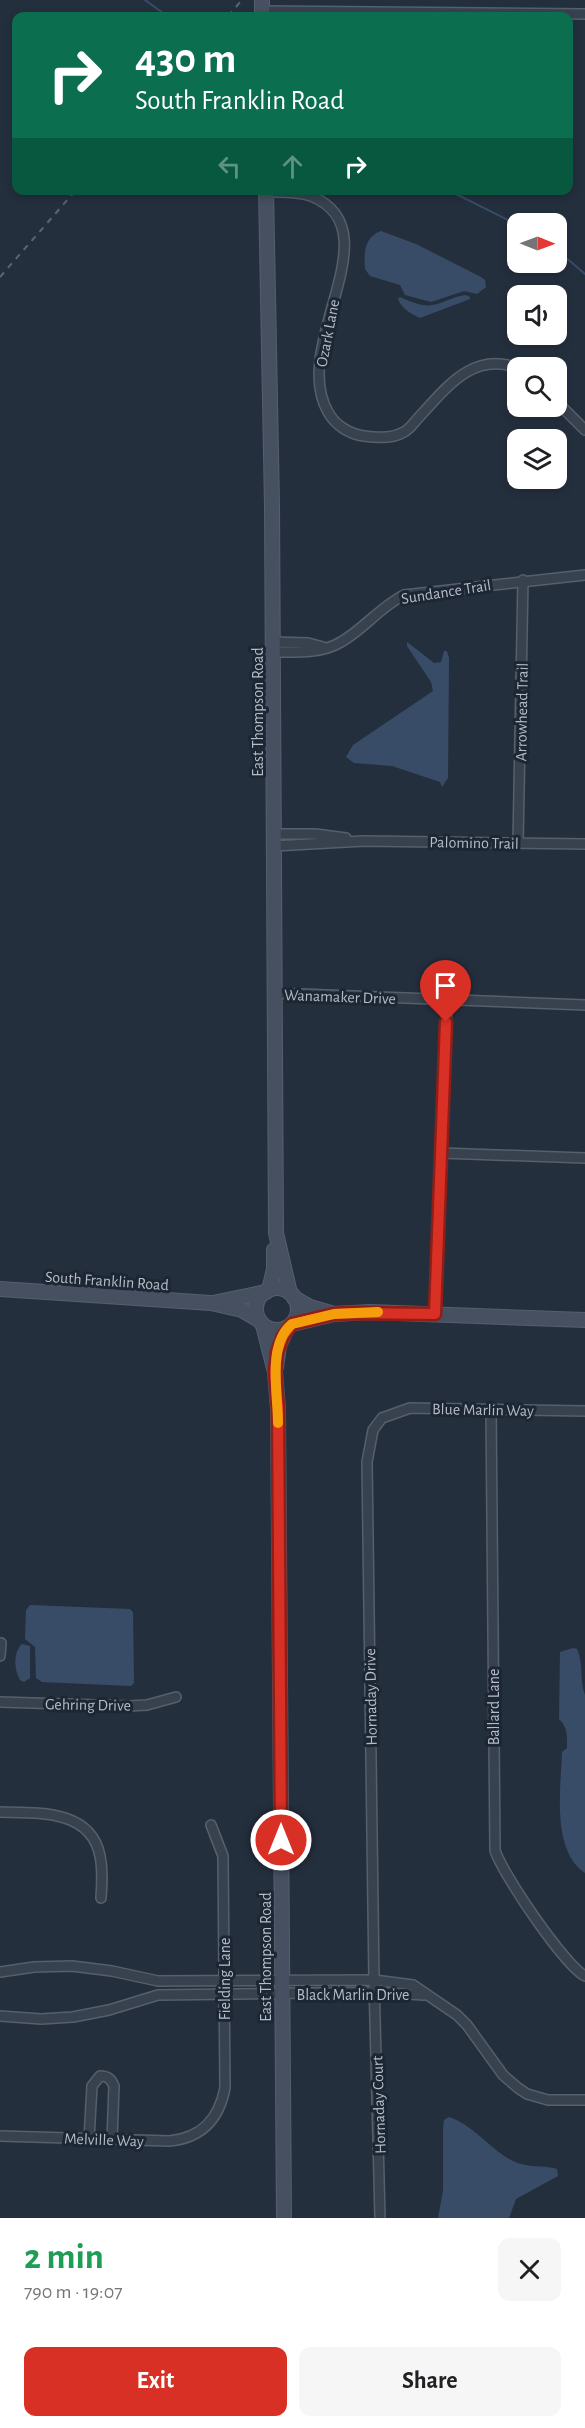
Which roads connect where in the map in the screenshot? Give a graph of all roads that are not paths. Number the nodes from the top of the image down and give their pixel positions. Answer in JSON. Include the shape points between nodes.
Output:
{"nodes":[{"id":1,"x":262,"y":9,"type":"edge"},
{"id":2,"x":456,"y":12,"type":"edge"},
{"id":3,"x":266,"y":195,"type":"edge"},
{"id":4,"x":310,"y":195,"type":"edge"},
{"id":5,"x":507,"y":364,"type":"edge"},
{"id":6,"x":567,"y":412,"type":"edge"},
{"id":7,"x":585,"y":430,"type":"edge"},
{"id":8,"x":585,"y":575,"type":"edge"},
{"id":9,"x":522,"y":580,"type":"junction"},
{"id":10,"x":273,"y":647,"type":"junction"},
{"id":11,"x":274,"y":840,"type":"junction"},
{"id":12,"x":518,"y":843,"type":"junction"},
{"id":13,"x":585,"y":844,"type":"edge"},
{"id":14,"x":275,"y":993,"type":"junction"},
{"id":15,"x":447,"y":1000,"type":"junction"},
{"id":16,"x":585,"y":1005,"type":"edge"},
{"id":17,"x":441,"y":1153,"type":"junction"},
{"id":18,"x":585,"y":1158,"type":"edge"},
{"id":19,"x":276,"y":1233,"type":"junction"},
{"id":20,"x":0,"y":1289,"type":"edge"},
{"id":21,"x":268,"y":1291,"type":"junction"},
{"id":22,"x":292,"y":1295,"type":"junction"},
{"id":23,"x":211,"y":1304,"type":"junction"},
{"id":24,"x":334,"y":1314,"type":"junction"},
{"id":25,"x":435,"y":1314,"type":"junction"},
{"id":26,"x":585,"y":1320,"type":"edge"},
{"id":27,"x":261,"y":1322,"type":"junction"},
{"id":28,"x":289,"y":1326,"type":"junction"},
{"id":29,"x":275,"y":1372,"type":"junction"},
{"id":30,"x":491,"y":1408,"type":"junction"},
{"id":31,"x":585,"y":1411,"type":"edge"},
{"id":32,"x":382,"y":1418,"type":"joint"},
{"id":33,"x":1,"y":1643,"type":"edge"},
{"id":34,"x":0,"y":1656,"type":"edge"},
{"id":35,"x":176,"y":1697,"type":"dead end"},
{"id":36,"x":0,"y":1702,"type":"edge"},
{"id":37,"x":0,"y":1812,"type":"edge"},
{"id":38,"x":211,"y":1825,"type":"dead end"},
{"id":39,"x":101,"y":1898,"type":"dead end"},
{"id":40,"x":0,"y":1972,"type":"edge"},
{"id":41,"x":585,"y":1976,"type":"edge"},
{"id":42,"x":374,"y":1980,"type":"junction"},
{"id":43,"x":224,"y":1981,"type":"junction"},
{"id":44,"x":282,"y":1987,"type":"junction"},
{"id":45,"x":375,"y":1992,"type":"junction"},
{"id":46,"x":224,"y":1994,"type":"junction"},
{"id":47,"x":424,"y":1995,"type":"junction"},
{"id":48,"x":0,"y":2016,"type":"edge"},
{"id":49,"x":585,"y":2100,"type":"edge"},
{"id":50,"x":205,"y":2129,"type":"joint"},
{"id":51,"x":0,"y":2136,"type":"edge"},
{"id":52,"x":89,"y":2139,"type":"junction"},
{"id":53,"x":112,"y":2139,"type":"junction"},
{"id":54,"x":284,"y":2218,"type":"edge"},
{"id":55,"x":381,"y":2218,"type":"edge"}],
"edges":[{"from":1,"to":2,"type":"street"},
{"from":3,"to":10,"type":"main road","name":"East Thompson Road"},
{"from":4,"to":5,"type":"street","name":"Ozark Lane","via":[[339,217],[345,234],[345,256],[318,363],[322,400],[341,428],[357,435],[390,437],[405,432],[461,374],[490,363]]},
{"from":6,"to":7,"type":"street"},
{"from":8,"to":9,"type":"street","name":"Sundance Trail"},
{"from":9,"to":10,"type":"street","name":"Sundance Trail","via":[[404,595],[388,603],[340,643]]},
{"from":9,"to":12,"type":"street","name":"Arrowhead Trail"},
{"from":10,"to":11,"type":"main road","name":"East Thompson Road"},
{"from":11,"to":12,"type":"street","name":"Palomino Trail","via":[[315,834],[364,841]]},
{"from":11,"to":14,"type":"main road","name":"East Thompson Road"},
{"from":12,"to":13,"type":"street","name":"Palomino Trail"},
{"from":14,"to":15,"type":"street","name":"Wanamaker Drive"},
{"from":14,"to":19,"type":"main road","name":"East Thompson Road"},
{"from":15,"to":16,"type":"street","name":"Wanamaker Drive"},
{"from":15,"to":17,"type":"street"},
{"from":17,"to":18,"type":"street"},
{"from":17,"to":25,"type":"street"},
{"from":19,"to":21,"type":"main road","name":"East Thompson Road"},
{"from":19,"to":22,"type":"main road","name":"East Thompson Road"},
{"from":20,"to":23,"type":"main road","name":"South Franklin Road"},
{"from":21,"to":22,"type":"main road","via":[[278,1288]]},
{"from":21,"to":23,"type":"main road","name":"South Franklin Road"},
{"from":21,"to":27,"type":"main road","via":[[257,1304]]},
{"from":22,"to":24,"type":"main road"},
{"from":22,"to":28,"type":"main road","via":[[298,1313]]},
{"from":23,"to":27,"type":"main road","name":"South Franklin Road","via":[[242,1310]]},
{"from":24,"to":25,"type":"main road"},
{"from":24,"to":28,"type":"main road"},
{"from":25,"to":26,"type":"main road"},
{"from":27,"to":28,"type":"main road","via":[[274,1330]]},
{"from":27,"to":29,"type":"main road","name":"East Thompson Road"},
{"from":28,"to":29,"type":"main road","name":"East Thompson Road","via":[[279,1346]]},
{"from":29,"to":44,"type":"main road","name":"East Thompson Road"},
{"from":30,"to":31,"type":"street","name":"Blue Marlin Way"},
{"from":30,"to":32,"type":"street","name":"Blue Marlin Way","via":[[410,1408]]},
{"from":30,"to":41,"type":"street","name":"Ballard Lane","via":[[495,1850],[503,1869],[568,1962]]},
{"from":32,"to":42,"type":"street","name":"Hornaday Drive","via":[[373,1430],[367,1462]]},
{"from":33,"to":34,"type":"street"},
{"from":35,"to":36,"type":"street","name":"Gehring Drive","via":[[129,1706]]},
{"from":37,"to":39,"type":"street","via":[[50,1814],[78,1823],[100,1854]]},
{"from":38,"to":43,"type":"street","name":"Fielding Lane","via":[[223,1856]]},
{"from":40,"to":43,"type":"street","via":[[72,1966],[158,1981]]},
{"from":42,"to":44,"type":"street","name":"Black Marlin Drive"},
{"from":42,"to":45,"type":"street","name":"Hornaday Drive"},
{"from":42,"to":47,"type":"street","name":"Black Marlin Drive","via":[[413,1985]]},
{"from":43,"to":44,"type":"street"},
{"from":43,"to":46,"type":"street","name":"Fielding Lane"},
{"from":44,"to":45,"type":"street","name":"Black Marlin Drive"},
{"from":44,"to":46,"type":"street"},
{"from":44,"to":54,"type":"main road","name":"East Thompson Road"},
{"from":45,"to":47,"type":"street","name":"Black Marlin Drive"},
{"from":45,"to":55,"type":"street","name":"Hornaday Court"},
{"from":46,"to":48,"type":"street","via":[[158,1995],[73,2017]]},
{"from":46,"to":50,"type":"street","name":"Fielding Lane","via":[[225,2088],[216,2117]]},
{"from":47,"to":49,"type":"street","name":"Black Marlin Drive","via":[[457,2015],[503,2074],[527,2094],[548,2100]]},
{"from":50,"to":53,"type":"street","name":"Melville Way","via":[[181,2140]]},
{"from":51,"to":52,"type":"street","name":"Melville Way"},
{"from":52,"to":53,"type":"street","name":"Melville Way"},
{"from":52,"to":53,"type":"street","via":[[92,2086],[100,2076],[106,2076],[114,2086]]}]}
